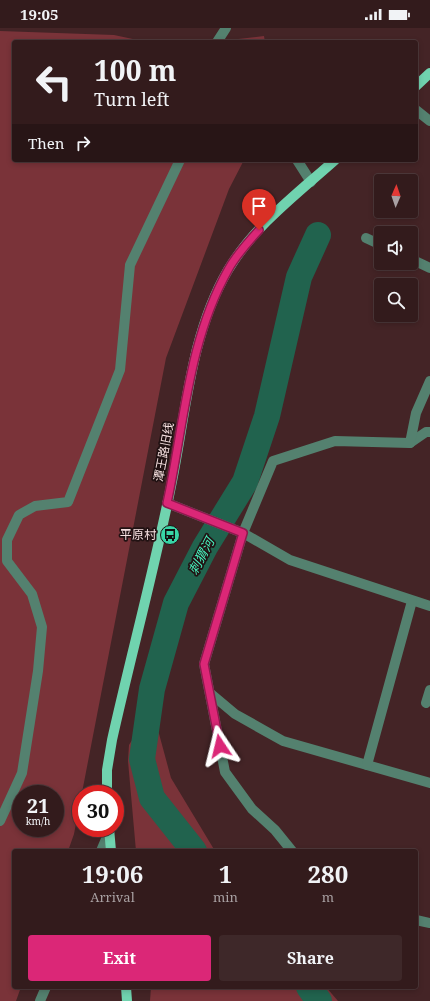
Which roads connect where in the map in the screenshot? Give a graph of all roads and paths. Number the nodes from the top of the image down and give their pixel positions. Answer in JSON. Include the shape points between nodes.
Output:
{"nodes":[{"id":1,"x":226,"y":28,"type":"edge"},
{"id":2,"x":218,"y":40,"type":"edge"},
{"id":3,"x":430,"y":73,"type":"edge"},
{"id":4,"x":418,"y":84,"type":"edge"},
{"id":5,"x":418,"y":112,"type":"edge"},
{"id":6,"x":430,"y":121,"type":"edge"},
{"id":7,"x":179,"y":162,"type":"edge"},
{"id":8,"x":298,"y":162,"type":"edge"},
{"id":9,"x":333,"y":162,"type":"edge"},
{"id":10,"x":311,"y":182,"type":"junction"},
{"id":11,"x":366,"y":238,"type":"dead end"},
{"id":12,"x":374,"y":242,"type":"edge"},
{"id":13,"x":418,"y":262,"type":"edge"},
{"id":14,"x":430,"y":268,"type":"edge"},
{"id":15,"x":430,"y":381,"type":"edge"},
{"id":16,"x":430,"y":432,"type":"edge"},
{"id":17,"x":410,"y":443,"type":"junction"},
{"id":18,"x":167,"y":503,"type":"junction"},
{"id":19,"x":242,"y":533,"type":"junction"},
{"id":20,"x":412,"y":600,"type":"junction"},
{"id":21,"x":430,"y":606,"type":"edge"},
{"id":22,"x":430,"y":690,"type":"edge"},
{"id":23,"x":210,"y":693,"type":"junction"},
{"id":24,"x":426,"y":703,"type":"dead end"},
{"id":25,"x":367,"y":765,"type":"junction"},
{"id":26,"x":430,"y":783,"type":"edge"},
{"id":27,"x":107,"y":785,"type":"edge"},
{"id":28,"x":0,"y":820,"type":"edge"},
{"id":29,"x":106,"y":837,"type":"edge"},
{"id":30,"x":110,"y":837,"type":"edge"},
{"id":31,"x":102,"y":849,"type":"edge"},
{"id":32,"x":111,"y":849,"type":"edge"},
{"id":33,"x":290,"y":849,"type":"edge"},
{"id":34,"x":429,"y":919,"type":"edge"},
{"id":35,"x":418,"y":920,"type":"edge"},
{"id":36,"x":45,"y":989,"type":"edge"},
{"id":37,"x":126,"y":989,"type":"edge"},
{"id":38,"x":40,"y":1001,"type":"edge"},
{"id":39,"x":127,"y":1001,"type":"edge"}],
"edges":[{"from":1,"to":2,"type":"street"},
{"from":3,"to":4,"type":"main road"},
{"from":5,"to":6,"type":"street"},
{"from":7,"to":28,"type":"street","via":[[130,265],[120,370],[68,502],[34,506],[19,515],[7,540],[7,561],[32,594],[42,627],[38,671],[22,773]]},
{"from":8,"to":10,"type":"street"},
{"from":9,"to":10,"type":"main road","name":"潭王路旧线"},
{"from":10,"to":18,"type":"main road","name":"潭王路旧线","via":[[268,220],[242,248],[214,299],[193,363]]},
{"from":11,"to":12,"type":"street"},
{"from":13,"to":14,"type":"street"},
{"from":15,"to":17,"type":"street","via":[[416,413]]},
{"from":16,"to":17,"type":"street"},
{"from":17,"to":19,"type":"street","via":[[335,441],[274,461]]},
{"from":18,"to":19,"type":"street"},
{"from":18,"to":27,"type":"main road","name":"潭王路旧线","via":[[112,740]]},
{"from":19,"to":20,"type":"street","via":[[290,560]]},
{"from":19,"to":23,"type":"street","via":[[204,664]]},
{"from":20,"to":21,"type":"street"},
{"from":20,"to":25,"type":"street"},
{"from":22,"to":24,"type":"street"},
{"from":23,"to":25,"type":"street","via":[[235,714],[282,741]]},
{"from":23,"to":33,"type":"street","via":[[225,772],[252,809],[275,830]]},
{"from":25,"to":26,"type":"street"},
{"from":29,"to":31,"type":"street"},
{"from":30,"to":32,"type":"main road"},
{"from":34,"to":35,"type":"street"},
{"from":36,"to":38,"type":"street"},
{"from":37,"to":39,"type":"main road"}]}
